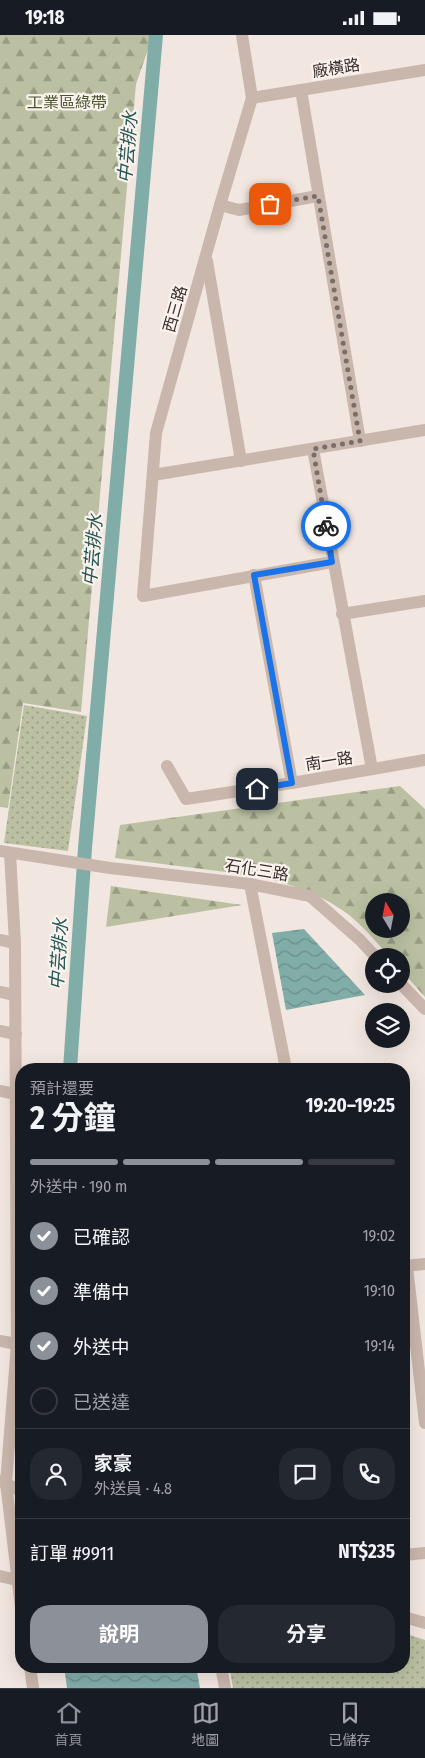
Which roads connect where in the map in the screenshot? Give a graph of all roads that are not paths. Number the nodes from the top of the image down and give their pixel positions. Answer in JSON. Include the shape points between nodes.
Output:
{"nodes":[{"id":1,"x":242,"y":35,"type":"edge"},
{"id":2,"x":425,"y":70,"type":"edge"},
{"id":3,"x":301,"y":90,"type":"junction"},
{"id":4,"x":252,"y":98,"type":"junction"},
{"id":5,"x":318,"y":196,"type":"junction"},
{"id":6,"x":220,"y":205,"type":"junction"},
{"id":7,"x":206,"y":258,"type":"junction"},
{"id":8,"x":425,"y":430,"type":"edge"},
{"id":9,"x":360,"y":441,"type":"junction"},
{"id":10,"x":313,"y":449,"type":"junction"},
{"id":11,"x":241,"y":461,"type":"junction"},
{"id":12,"x":153,"y":475,"type":"junction"},
{"id":13,"x":332,"y":562,"type":"junction"},
{"id":14,"x":254,"y":575,"type":"junction"},
{"id":15,"x":425,"y":601,"type":"edge"},
{"id":16,"x":342,"y":614,"type":"junction"},
{"id":17,"x":425,"y":760,"type":"edge"},
{"id":18,"x":167,"y":766,"type":"dead end"},
{"id":19,"x":372,"y":769,"type":"junction"},
{"id":20,"x":292,"y":783,"type":"junction"},
{"id":21,"x":5,"y":852,"type":"edge"},
{"id":22,"x":250,"y":884,"type":"junction"},
{"id":23,"x":0,"y":940,"type":"edge"},
{"id":24,"x":15,"y":943,"type":"junction"},
{"id":25,"x":368,"y":948,"type":"edge"},
{"id":26,"x":0,"y":992,"type":"edge"},
{"id":27,"x":410,"y":993,"type":"edge"},
{"id":28,"x":16,"y":995,"type":"junction"},
{"id":29,"x":425,"y":1009,"type":"edge"},
{"id":30,"x":0,"y":1031,"type":"edge"},
{"id":31,"x":16,"y":1034,"type":"junction"},
{"id":32,"x":16,"y":1063,"type":"edge"},
{"id":33,"x":285,"y":1063,"type":"edge"},
{"id":34,"x":0,"y":1091,"type":"edge"},
{"id":35,"x":15,"y":1094,"type":"edge"},
{"id":36,"x":425,"y":1263,"type":"edge"},
{"id":37,"x":410,"y":1265,"type":"edge"},
{"id":38,"x":410,"y":1305,"type":"edge"},
{"id":39,"x":0,"y":1341,"type":"edge"},
{"id":40,"x":15,"y":1344,"type":"edge"},
{"id":41,"x":15,"y":1364,"type":"edge"},
{"id":42,"x":425,"y":1423,"type":"edge"},
{"id":43,"x":3,"y":1482,"type":"edge"},
{"id":44,"x":15,"y":1488,"type":"edge"},
{"id":45,"x":425,"y":1553,"type":"edge"},
{"id":46,"x":410,"y":1554,"type":"edge"},
{"id":47,"x":15,"y":1566,"type":"edge"},
{"id":48,"x":0,"y":1576,"type":"edge"},
{"id":49,"x":15,"y":1580,"type":"edge"},
{"id":50,"x":410,"y":1619,"type":"edge"},
{"id":51,"x":425,"y":1623,"type":"edge"},
{"id":52,"x":31,"y":1673,"type":"edge"},
{"id":53,"x":222,"y":1673,"type":"edge"},
{"id":54,"x":33,"y":1688,"type":"edge"},
{"id":55,"x":225,"y":1688,"type":"edge"}],
"edges":[{"from":1,"to":4,"type":"street","name":"西三路"},
{"from":2,"to":3,"type":"street","name":"廠橫路"},
{"from":3,"to":4,"type":"street","name":"廠橫路"},
{"from":3,"to":5,"type":"street"},
{"from":4,"to":6,"type":"street","name":"西三路"},
{"from":5,"to":6,"type":"street","via":[[238,209]]},
{"from":5,"to":9,"type":"street"},
{"from":6,"to":7,"type":"street","name":"西三路"},
{"from":7,"to":11,"type":"street"},
{"from":7,"to":12,"type":"street","name":"西三路","via":[[156,433]]},
{"from":8,"to":9,"type":"street"},
{"from":9,"to":10,"type":"street"},
{"from":10,"to":11,"type":"street"},
{"from":10,"to":13,"type":"street"},
{"from":11,"to":12,"type":"street"},
{"from":12,"to":14,"type":"street","name":"西三路","via":[[143,596]]},
{"from":13,"to":14,"type":"street"},
{"from":13,"to":16,"type":"street"},
{"from":14,"to":20,"type":"street"},
{"from":15,"to":16,"type":"street"},
{"from":16,"to":19,"type":"street"},
{"from":17,"to":19,"type":"street","name":"南一路"},
{"from":18,"to":20,"type":"street","name":"南一路","via":[[186,799]]},
{"from":19,"to":20,"type":"street","name":"南一路"},
{"from":21,"to":22,"type":"street","name":"石化三路"},
{"from":21,"to":24,"type":"street"},
{"from":22,"to":25,"type":"street","name":"石化三路","via":[[310,896]]},
{"from":22,"to":33,"type":"street"},
{"from":23,"to":24,"type":"street"},
{"from":24,"to":28,"type":"street"},
{"from":26,"to":28,"type":"street"},
{"from":27,"to":29,"type":"street"},
{"from":28,"to":31,"type":"street"},
{"from":30,"to":31,"type":"street"},
{"from":31,"to":32,"type":"street"},
{"from":34,"to":35,"type":"street"},
{"from":36,"to":37,"type":"street"},
{"from":38,"to":42,"type":"street"},
{"from":39,"to":40,"type":"street"},
{"from":41,"to":43,"type":"street"},
{"from":43,"to":44,"type":"street"},
{"from":43,"to":47,"type":"street"},
{"from":45,"to":46,"type":"street"},
{"from":48,"to":49,"type":"street"},
{"from":50,"to":51,"type":"street"},
{"from":52,"to":54,"type":"street"},
{"from":53,"to":55,"type":"street"}]}
